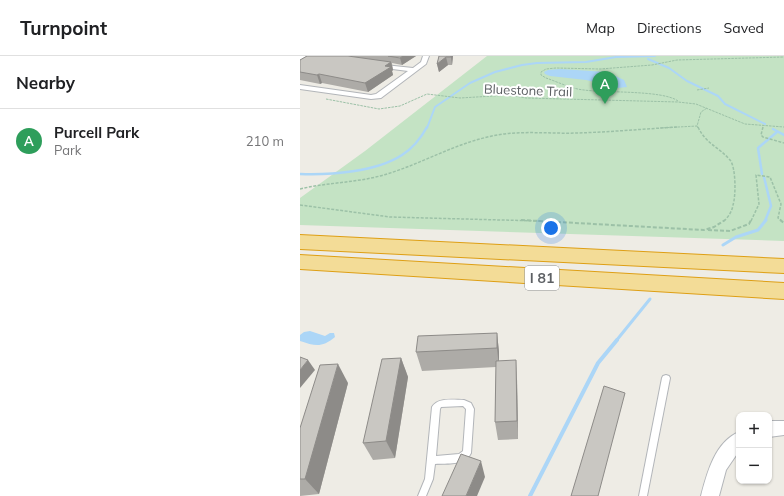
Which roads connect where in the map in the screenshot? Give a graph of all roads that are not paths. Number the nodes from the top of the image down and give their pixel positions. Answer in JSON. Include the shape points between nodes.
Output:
{"nodes":[{"id":1,"x":304,"y":56,"type":"edge"},
{"id":2,"x":426,"y":56,"type":"edge"},
{"id":3,"x":300,"y":59,"type":"edge"},
{"id":4,"x":369,"y":64,"type":"edge"},
{"id":5,"x":416,"y":70,"type":"junction"},
{"id":6,"x":300,"y":87,"type":"edge"},
{"id":7,"x":300,"y":242,"type":"edge"},
{"id":8,"x":300,"y":262,"type":"edge"},
{"id":9,"x":784,"y":266,"type":"edge"},
{"id":10,"x":784,"y":291,"type":"edge"},
{"id":11,"x":666,"y":378,"type":"dead end"},
{"id":12,"x":784,"y":428,"type":"edge"},
{"id":13,"x":772,"y":429,"type":"edge"},
{"id":14,"x":736,"y":443,"type":"edge"},
{"id":15,"x":431,"y":460,"type":"junction"},
{"id":16,"x":422,"y":496,"type":"edge"},
{"id":17,"x":643,"y":496,"type":"edge"},
{"id":18,"x":710,"y":496,"type":"edge"}],
"edges":[{"from":1,"to":3,"type":"street"},
{"from":2,"to":5,"type":"street","via":[[424,63]]},
{"from":4,"to":5,"type":"street"},
{"from":5,"to":6,"type":"street","via":[[371,98]]},
{"from":7,"to":9,"type":"highway","number":"I 81"},
{"from":8,"to":10,"type":"highway","number":"I 81"},
{"from":11,"to":17,"type":"lane"},
{"from":12,"to":13,"type":"street"},
{"from":14,"to":18,"type":"street","via":[[717,466]]},
{"from":15,"to":15,"type":"lane","via":[[436,407],[440,404],[468,404],[470,409],[467,453],[461,458]]},
{"from":15,"to":16,"type":"lane","via":[[429,479]]}]}
